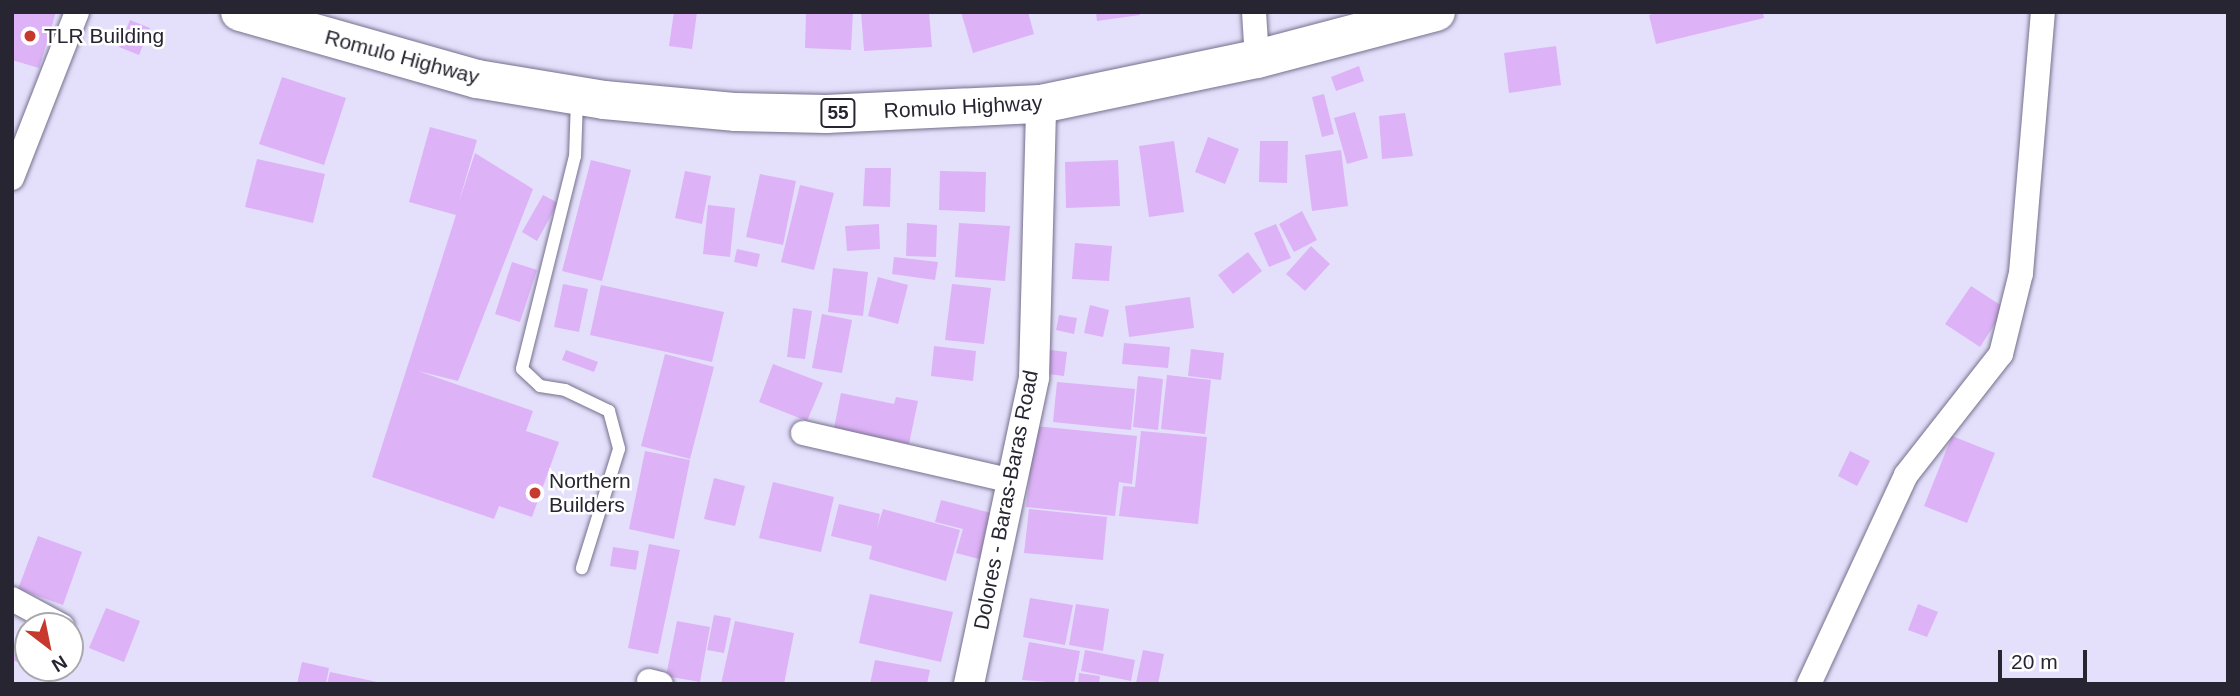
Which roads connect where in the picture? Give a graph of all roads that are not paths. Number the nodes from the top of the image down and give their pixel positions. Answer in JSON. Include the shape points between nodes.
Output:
{"nodes":[{"id":1,"x":77,"y":12,"type":"edge"},
{"id":2,"x":240,"y":12,"type":"edge"},
{"id":3,"x":1254,"y":12,"type":"edge"},
{"id":4,"x":1436,"y":12,"type":"edge"},
{"id":5,"x":2043,"y":12,"type":"edge"},
{"id":6,"x":1256,"y":59,"type":"junction"},
{"id":7,"x":577,"y":96,"type":"junction"},
{"id":8,"x":1041,"y":104,"type":"junction"},
{"id":9,"x":12,"y":178,"type":"edge"},
{"id":10,"x":803,"y":433,"type":"dead end"},
{"id":11,"x":1012,"y":481,"type":"junction"},
{"id":12,"x":582,"y":568,"type":"dead end"},
{"id":13,"x":12,"y":599,"type":"edge"},
{"id":14,"x":36,"y":612,"type":"edge"},
{"id":15,"x":969,"y":684,"type":"edge"},
{"id":16,"x":1809,"y":684,"type":"edge"}],
"edges":[{"from":1,"to":9,"type":"street"},
{"from":2,"to":7,"type":"highway","name":"Romulo Highway","number":"55","via":[[477,79]]},
{"from":3,"to":6,"type":"street"},
{"from":4,"to":6,"type":"highway","name":"Romulo Highway","number":"55"},
{"from":5,"to":16,"type":"street","via":[[2021,273],[2001,354],[1906,475]]},
{"from":6,"to":8,"type":"highway","name":"Romulo Highway","number":"55"},
{"from":7,"to":8,"type":"highway","name":"Romulo Highway","number":"55","via":[[762,113]]},
{"from":7,"to":12,"type":"lane","via":[[575,156],[522,369],[540,386],[565,390],[609,411],[619,449]]},
{"from":8,"to":11,"type":"street","name":"Dolores - Baras-Baras Road","via":[[1034,378]]},
{"from":10,"to":11,"type":"street"},
{"from":11,"to":15,"type":"street","name":"Dolores - Baras-Baras Road"},
{"from":13,"to":14,"type":"street"}]}
